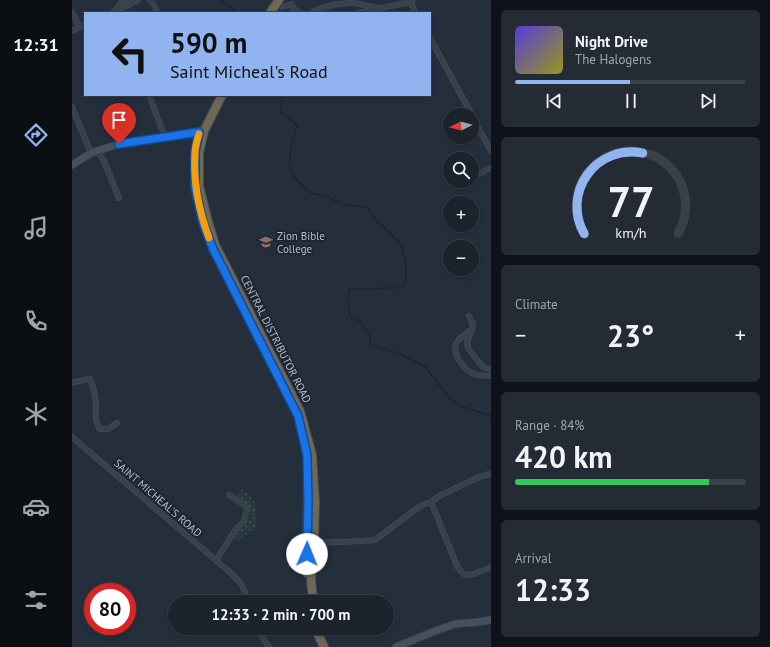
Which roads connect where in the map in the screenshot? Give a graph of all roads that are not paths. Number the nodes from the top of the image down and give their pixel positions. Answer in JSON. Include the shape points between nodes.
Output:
{"nodes":[{"id":1,"x":127,"y":0,"type":"edge"},
{"id":2,"x":138,"y":0,"type":"edge"},
{"id":3,"x":150,"y":0,"type":"edge"},
{"id":4,"x":276,"y":1,"type":"edge"},
{"id":5,"x":352,"y":1,"type":"edge"},
{"id":6,"x":412,"y":1,"type":"edge"},
{"id":7,"x":379,"y":8,"type":"junction"},
{"id":8,"x":115,"y":12,"type":"edge"},
{"id":9,"x":116,"y":12,"type":"edge"},
{"id":10,"x":158,"y":12,"type":"edge"},
{"id":11,"x":267,"y":12,"type":"edge"},
{"id":12,"x":270,"y":12,"type":"edge"},
{"id":13,"x":299,"y":12,"type":"edge"},
{"id":14,"x":313,"y":12,"type":"edge"},
{"id":15,"x":362,"y":12,"type":"edge"},
{"id":16,"x":416,"y":12,"type":"edge"},
{"id":17,"x":72,"y":13,"type":"edge"},
{"id":18,"x":84,"y":26,"type":"edge"},
{"id":19,"x":79,"y":28,"type":"junction"},
{"id":20,"x":72,"y":30,"type":"edge"},
{"id":21,"x":431,"y":40,"type":"edge"},
{"id":22,"x":149,"y":96,"type":"edge"},
{"id":23,"x":216,"y":96,"type":"edge"},
{"id":24,"x":221,"y":96,"type":"edge"},
{"id":25,"x":72,"y":107,"type":"edge"},
{"id":26,"x":468,"y":108,"type":"edge"},
{"id":27,"x":479,"y":128,"type":"edge"},
{"id":28,"x":202,"y":131,"type":"junction"},
{"id":29,"x":164,"y":137,"type":"junction"},
{"id":30,"x":98,"y":151,"type":"junction"},
{"id":31,"x":491,"y":151,"type":"edge"},
{"id":32,"x":91,"y":153,"type":"junction"},
{"id":33,"x":72,"y":165,"type":"edge"},
{"id":34,"x":491,"y":168,"type":"edge"},
{"id":35,"x":479,"y":174,"type":"edge"},
{"id":36,"x":119,"y":198,"type":"dead end"},
{"id":37,"x":469,"y":316,"type":"dead end"},
{"id":38,"x":472,"y":329,"type":"junction"},
{"id":39,"x":491,"y":369,"type":"edge"},
{"id":40,"x":491,"y":376,"type":"edge"},
{"id":41,"x":72,"y":383,"type":"edge"},
{"id":42,"x":117,"y":423,"type":"dead end"},
{"id":43,"x":72,"y":437,"type":"edge"},
{"id":44,"x":491,"y":474,"type":"edge"},
{"id":45,"x":229,"y":495,"type":"dead end"},
{"id":46,"x":431,"y":502,"type":"junction"},
{"id":47,"x":311,"y":543,"type":"junction"},
{"id":48,"x":216,"y":561,"type":"junction"},
{"id":49,"x":491,"y":567,"type":"edge"},
{"id":50,"x":246,"y":595,"type":"edge"},
{"id":51,"x":308,"y":595,"type":"edge"},
{"id":52,"x":312,"y":595,"type":"edge"},
{"id":53,"x":491,"y":620,"type":"edge"},
{"id":54,"x":260,"y":635,"type":"edge"},
{"id":55,"x":318,"y":635,"type":"edge"},
{"id":56,"x":323,"y":635,"type":"edge"},
{"id":57,"x":269,"y":647,"type":"edge"},
{"id":58,"x":324,"y":647,"type":"edge"},
{"id":59,"x":328,"y":647,"type":"edge"},
{"id":60,"x":396,"y":647,"type":"edge"}],
"edges":[{"from":1,"to":8,"type":"street","via":[[120,3]]},
{"from":2,"to":9,"type":"street"},
{"from":3,"to":10,"type":"street"},
{"from":4,"to":11,"type":"highway"},
{"from":4,"to":12,"type":"highway"},
{"from":4,"to":13,"type":"street","via":[[283,7],[292,4]]},
{"from":5,"to":7,"type":"street"},
{"from":5,"to":14,"type":"street"},
{"from":6,"to":7,"type":"street"},
{"from":6,"to":16,"type":"street"},
{"from":7,"to":15,"type":"street"},
{"from":17,"to":19,"type":"street"},
{"from":18,"to":19,"type":"street"},
{"from":19,"to":20,"type":"street"},
{"from":21,"to":26,"type":"street"},
{"from":22,"to":29,"type":"street"},
{"from":23,"to":28,"type":"highway","name":"CENTRAL DISTRIBUTOR ROAD"},
{"from":24,"to":28,"type":"highway","name":"CENTRAL DISTRIBUTOR ROAD"},
{"from":25,"to":32,"type":"street"},
{"from":27,"to":31,"type":"street"},
{"from":28,"to":29,"type":"street"},
{"from":28,"to":47,"type":"highway","name":"CENTRAL DISTRIBUTOR ROAD","via":[[199,186],[213,240],[300,411],[307,434],[312,455],[315,502]]},
{"from":29,"to":30,"type":"street","via":[[119,144]]},
{"from":30,"to":32,"type":"street"},
{"from":30,"to":36,"type":"street"},
{"from":32,"to":33,"type":"street"},
{"from":34,"to":35,"type":"street"},
{"from":37,"to":38,"type":"street","via":[[473,324]]},
{"from":38,"to":39,"type":"street","via":[[467,342],[468,348],[482,366]]},
{"from":38,"to":40,"type":"street","via":[[455,345],[456,352],[468,371]]},
{"from":41,"to":42,"type":"street","via":[[90,379],[96,404],[95,417],[100,429],[108,429]]},
{"from":43,"to":48,"type":"street","name":"SAINT MICHEAL'S ROAD"},
{"from":44,"to":46,"type":"street","via":[[449,491]]},
{"from":45,"to":48,"type":"street","via":[[246,506],[247,510],[244,521],[235,530]]},
{"from":46,"to":47,"type":"street","via":[[420,506],[375,540]]},
{"from":46,"to":49,"type":"street","via":[[458,568],[465,575]]},
{"from":47,"to":51,"type":"highway","name":"CENTRAL DISTRIBUTOR ROAD","via":[[307,578]]},
{"from":47,"to":52,"type":"highway","name":"CENTRAL DISTRIBUTOR ROAD"},
{"from":48,"to":50,"type":"street","name":"SAINT MICHEAL'S ROAD","via":[[242,584]]},
{"from":53,"to":60,"type":"street","via":[[455,624]]},
{"from":54,"to":57,"type":"street"},
{"from":55,"to":58,"type":"highway"},
{"from":56,"to":59,"type":"highway"}]}
